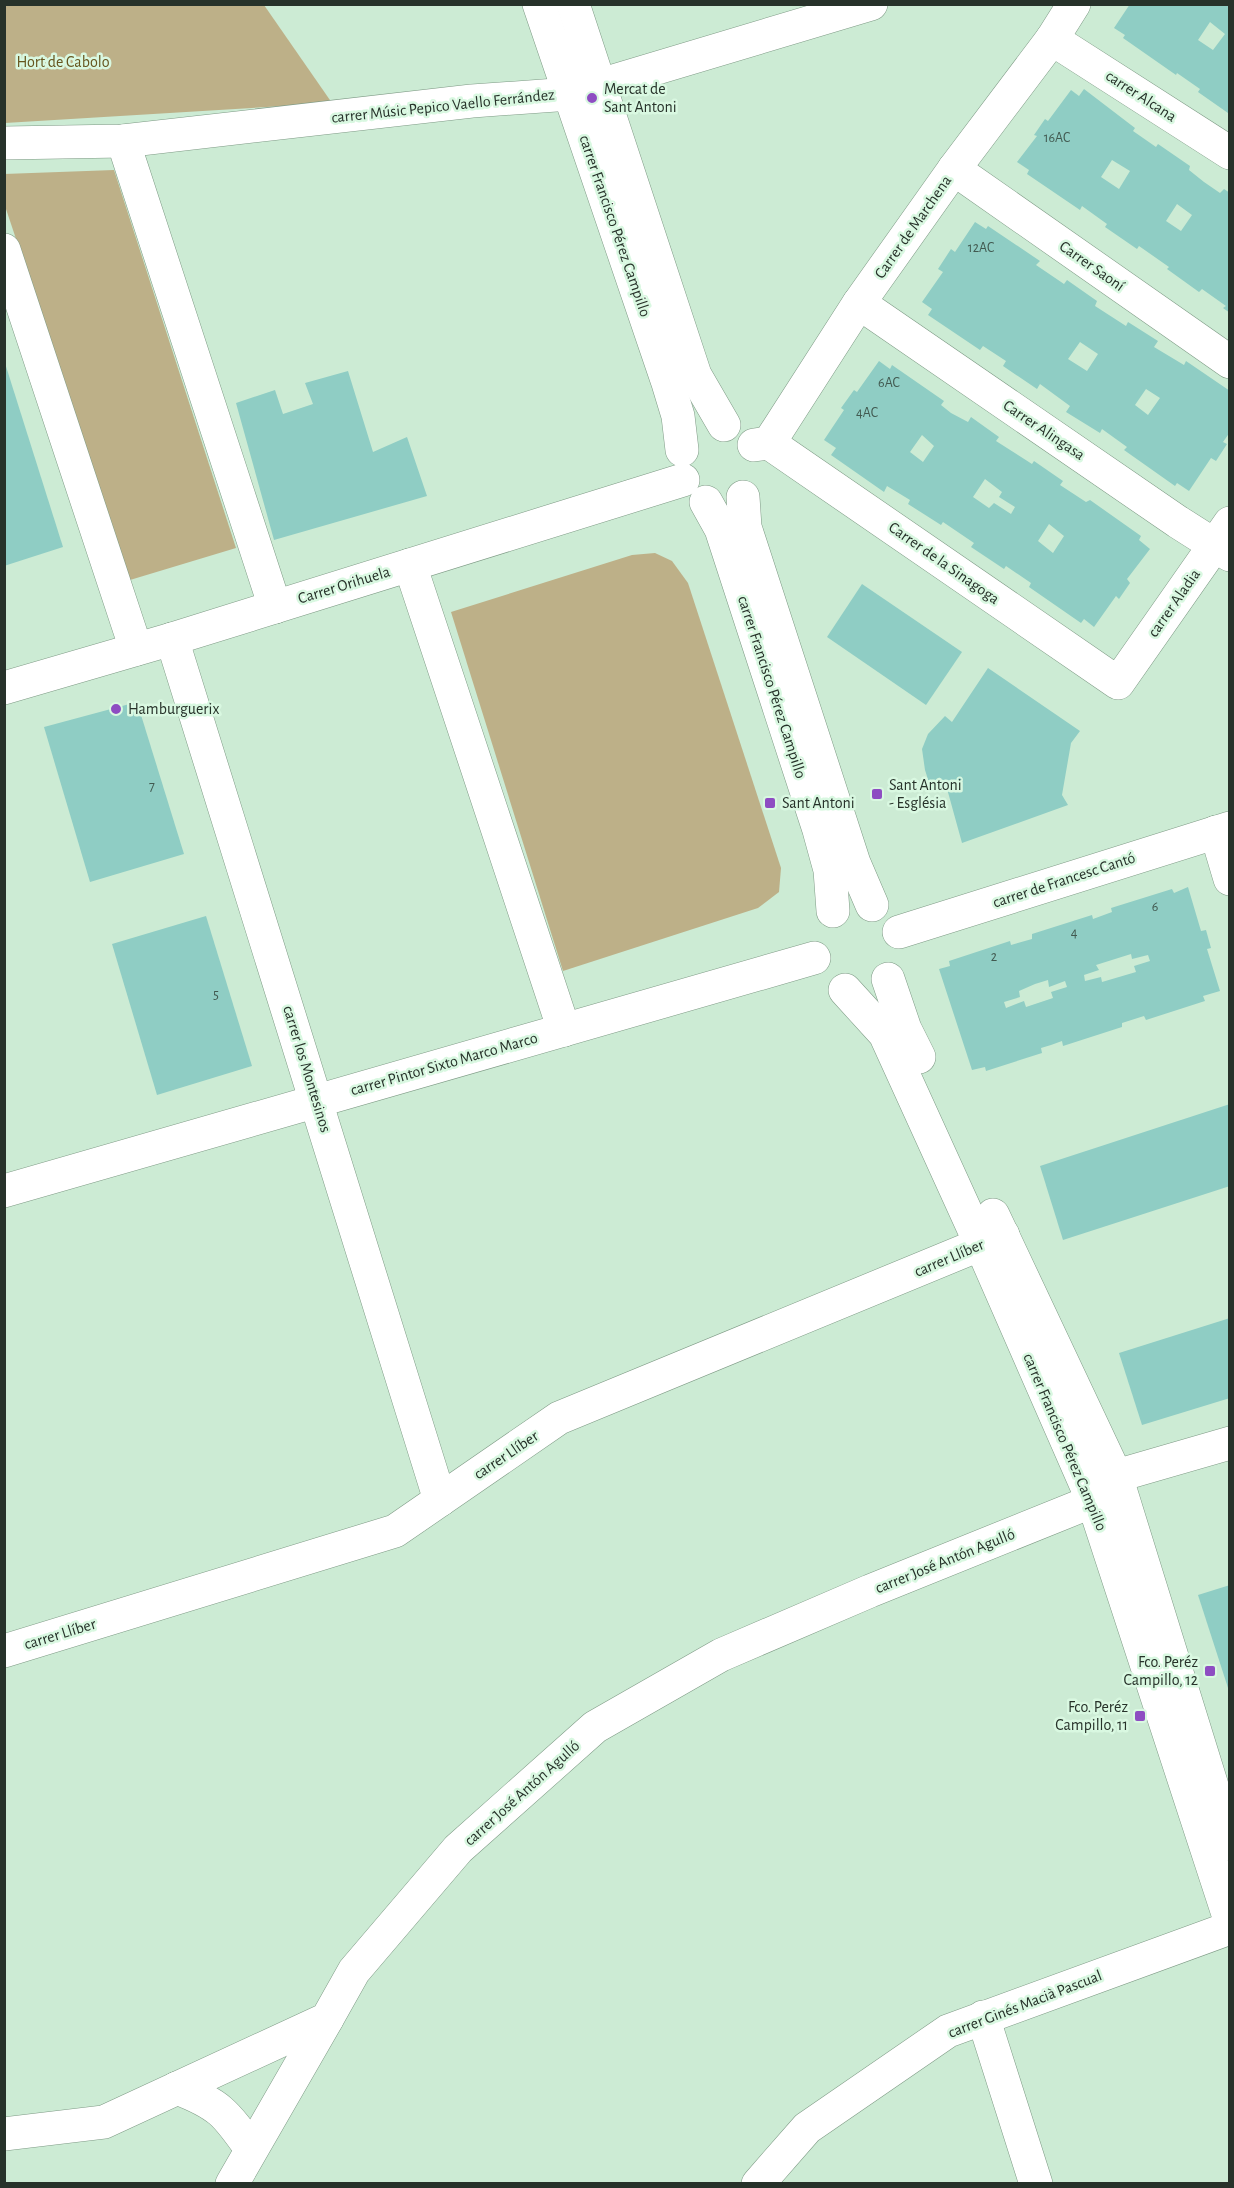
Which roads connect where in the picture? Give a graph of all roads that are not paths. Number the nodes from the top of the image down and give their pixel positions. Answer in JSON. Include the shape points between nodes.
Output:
{"nodes":[{"id":1,"x":540,"y":4,"type":"edge"},
{"id":2,"x":573,"y":4,"type":"edge"},
{"id":3,"x":871,"y":4,"type":"edge"},
{"id":4,"x":1074,"y":4,"type":"edge"},
{"id":5,"x":1052,"y":39,"type":"junction"},
{"id":6,"x":601,"y":85,"type":"junction"},
{"id":7,"x":570,"y":94,"type":"junction"},
{"id":8,"x":123,"y":141,"type":"junction"},
{"id":9,"x":4,"y":143,"type":"edge"},
{"id":10,"x":1230,"y":153,"type":"edge"},
{"id":11,"x":954,"y":169,"type":"junction"},
{"id":12,"x":4,"y":250,"type":"edge"},
{"id":13,"x":859,"y":303,"type":"junction"},
{"id":14,"x":1230,"y":362,"type":"edge"},
{"id":15,"x":724,"y":425,"type":"junction"},
{"id":16,"x":762,"y":444,"type":"junction"},
{"id":17,"x":683,"y":465,"type":"junction"},
{"id":18,"x":742,"y":497,"type":"junction"},
{"id":19,"x":706,"y":502,"type":"junction"},
{"id":20,"x":1224,"y":541,"type":"edge"},
{"id":21,"x":410,"y":565,"type":"junction"},
{"id":22,"x":274,"y":607,"type":"junction"},
{"id":23,"x":172,"y":639,"type":"junction"},
{"id":24,"x":136,"y":649,"type":"junction"},
{"id":25,"x":1118,"y":683,"type":"joint"},
{"id":26,"x":4,"y":688,"type":"edge"},
{"id":27,"x":1223,"y":830,"type":"edge"},
{"id":28,"x":1230,"y":879,"type":"edge"},
{"id":29,"x":872,"y":905,"type":"junction"},
{"id":30,"x":833,"y":911,"type":"junction"},
{"id":31,"x":899,"y":932,"type":"junction"},
{"id":32,"x":814,"y":958,"type":"junction"},
{"id":33,"x":888,"y":979,"type":"junction"},
{"id":34,"x":845,"y":990,"type":"junction"},
{"id":35,"x":564,"y":1030,"type":"junction"},
{"id":36,"x":316,"y":1101,"type":"junction"},
{"id":37,"x":4,"y":1191,"type":"edge"},
{"id":38,"x":992,"y":1240,"type":"junction"},
{"id":39,"x":1230,"y":1443,"type":"edge"},
{"id":40,"x":1116,"y":1476,"type":"junction"},
{"id":41,"x":440,"y":1500,"type":"junction"},
{"id":42,"x":1093,"y":1501,"type":"junction"},
{"id":43,"x":4,"y":1651,"type":"edge"},
{"id":44,"x":1230,"y":1844,"type":"edge"},
{"id":45,"x":1230,"y":1920,"type":"edge"},
{"id":46,"x":1230,"y":1928,"type":"edge"},
{"id":47,"x":983,"y":2017,"type":"junction"},
{"id":48,"x":327,"y":2019,"type":"junction"},
{"id":49,"x":177,"y":2088,"type":"junction"},
{"id":50,"x":4,"y":2134,"type":"edge"},
{"id":51,"x":251,"y":2149,"type":"junction"},
{"id":52,"x":232,"y":2184,"type":"edge"},
{"id":53,"x":758,"y":2184,"type":"edge"},
{"id":54,"x":1036,"y":2184,"type":"edge"}],
"edges":[{"from":1,"to":7,"type":"street","name":"carrer Francisco Pérez Campillo"},
{"from":2,"to":6,"type":"street","name":"carrer Francisco Pérez Campillo"},
{"from":3,"to":6,"type":"street","name":"carrer Músic Pepico Vaello Ferrández"},
{"from":4,"to":5,"type":"street","name":"Carrer de Marchena"},
{"from":5,"to":10,"type":"street","name":"carrer Alcana"},
{"from":5,"to":11,"type":"street","name":"Carrer de Marchena"},
{"from":6,"to":7,"type":"street","name":"carrer Músic Pepico Vaello Ferrández"},
{"from":6,"to":15,"type":"street","name":"carrer Francisco Pérez Campillo","via":[[695,375]]},
{"from":7,"to":8,"type":"street","name":"carrer Músic Pepico Vaello Ferrández","via":[[461,102]]},
{"from":7,"to":17,"type":"street","name":"carrer Francisco Pérez Campillo","via":[[668,383],[678,416]]},
{"from":8,"to":9,"type":"street","name":"carrer Músic Pepico Vaello Ferrández"},
{"from":8,"to":22,"type":"street"},
{"from":11,"to":13,"type":"street","name":"Carrer de Marchena"},
{"from":11,"to":14,"type":"street","name":"Carrer Saoní"},
{"from":12,"to":24,"type":"street"},
{"from":13,"to":16,"type":"street","name":"Carrer de Marchena"},
{"from":13,"to":20,"type":"street","name":"Carrer Alingasa","via":[[1178,522]]},
{"from":15,"to":16,"type":"street"},
{"from":15,"to":17,"type":"street","via":[[706,427],[692,436]]},
{"from":16,"to":18,"type":"street","via":[[758,473],[753,486]]},
{"from":16,"to":25,"type":"street","name":"Carrer de la Sinagoga"},
{"from":17,"to":19,"type":"street","via":[[692,494]]},
{"from":17,"to":21,"type":"street","name":"Carrer Orihuela"},
{"from":18,"to":19,"type":"street","via":[[718,505]]},
{"from":18,"to":29,"type":"street","name":"carrer Francisco Pérez Campillo","via":[[745,527],[854,863]]},
{"from":19,"to":30,"type":"street","name":"carrer Francisco Pérez Campillo","via":[[721,529],[819,830],[830,870]]},
{"from":20,"to":25,"type":"street","name":"carrer Aladia"},
{"from":21,"to":22,"type":"street","name":"Carrer Orihuela"},
{"from":21,"to":35,"type":"street"},
{"from":22,"to":23,"type":"street","name":"Carrer Orihuela"},
{"from":23,"to":24,"type":"street","name":"Carrer Orihuela"},
{"from":23,"to":36,"type":"street","name":"carrer los Montesinos"},
{"from":24,"to":26,"type":"street","name":"Carrer Orihuela"},
{"from":27,"to":28,"type":"street"},
{"from":27,"to":31,"type":"street","name":"carrer de Francesc Cantó"},
{"from":29,"to":30,"type":"street","via":[[843,905]]},
{"from":29,"to":31,"type":"street","via":[[891,918]]},
{"from":30,"to":32,"type":"street","via":[[817,929]]},
{"from":31,"to":33,"type":"street","via":[[899,961]]},
{"from":32,"to":34,"type":"street","via":[[825,977]]},
{"from":32,"to":35,"type":"street","name":"carrer Pintor Sixto Marco Marco"},
{"from":33,"to":34,"type":"street","via":[[863,991]]},
{"from":33,"to":38,"type":"street","name":"carrer Francisco Pérez Campillo"},
{"from":34,"to":38,"type":"street","name":"carrer Francisco Pérez Campillo","via":[[885,1034]]},
{"from":35,"to":36,"type":"street","name":"carrer Pintor Sixto Marco Marco"},
{"from":36,"to":37,"type":"street","name":"carrer Pintor Sixto Marco Marco"},
{"from":36,"to":41,"type":"street","name":"carrer los Montesinos"},
{"from":38,"to":40,"type":"street","name":"carrer Francisco Pérez Campillo"},
{"from":38,"to":41,"type":"street","name":"carrer Llíber","via":[[560,1418]]},
{"from":38,"to":42,"type":"street","name":"carrer Francisco Pérez Campillo"},
{"from":39,"to":40,"type":"street"},
{"from":40,"to":42,"type":"street"},
{"from":40,"to":44,"type":"street","name":"carrer Francisco Pérez Campillo"},
{"from":41,"to":43,"type":"street","name":"carrer Llíber","via":[[395,1531]]},
{"from":42,"to":45,"type":"street","name":"carrer Francisco Pérez Campillo"},
{"from":42,"to":48,"type":"street","name":"carrer José Antón Agulló","via":[[721,1655],[595,1727],[458,1849],[354,1971]]},
{"from":46,"to":47,"type":"street","name":"carrer Ginés Macià Pascual"},
{"from":47,"to":53,"type":"street","name":"carrer Ginés Macià Pascual","via":[[948,2031],[807,2128]]},
{"from":47,"to":54,"type":"street"},
{"from":48,"to":49,"type":"street"},
{"from":48,"to":51,"type":"street","name":"carrer José Antón Agulló"},
{"from":49,"to":50,"type":"street","via":[[104,2122]]},
{"from":49,"to":51,"type":"street","via":[[204,2099],[229,2117]]},
{"from":51,"to":52,"type":"street","name":"carrer José Antón Agulló"}]}
